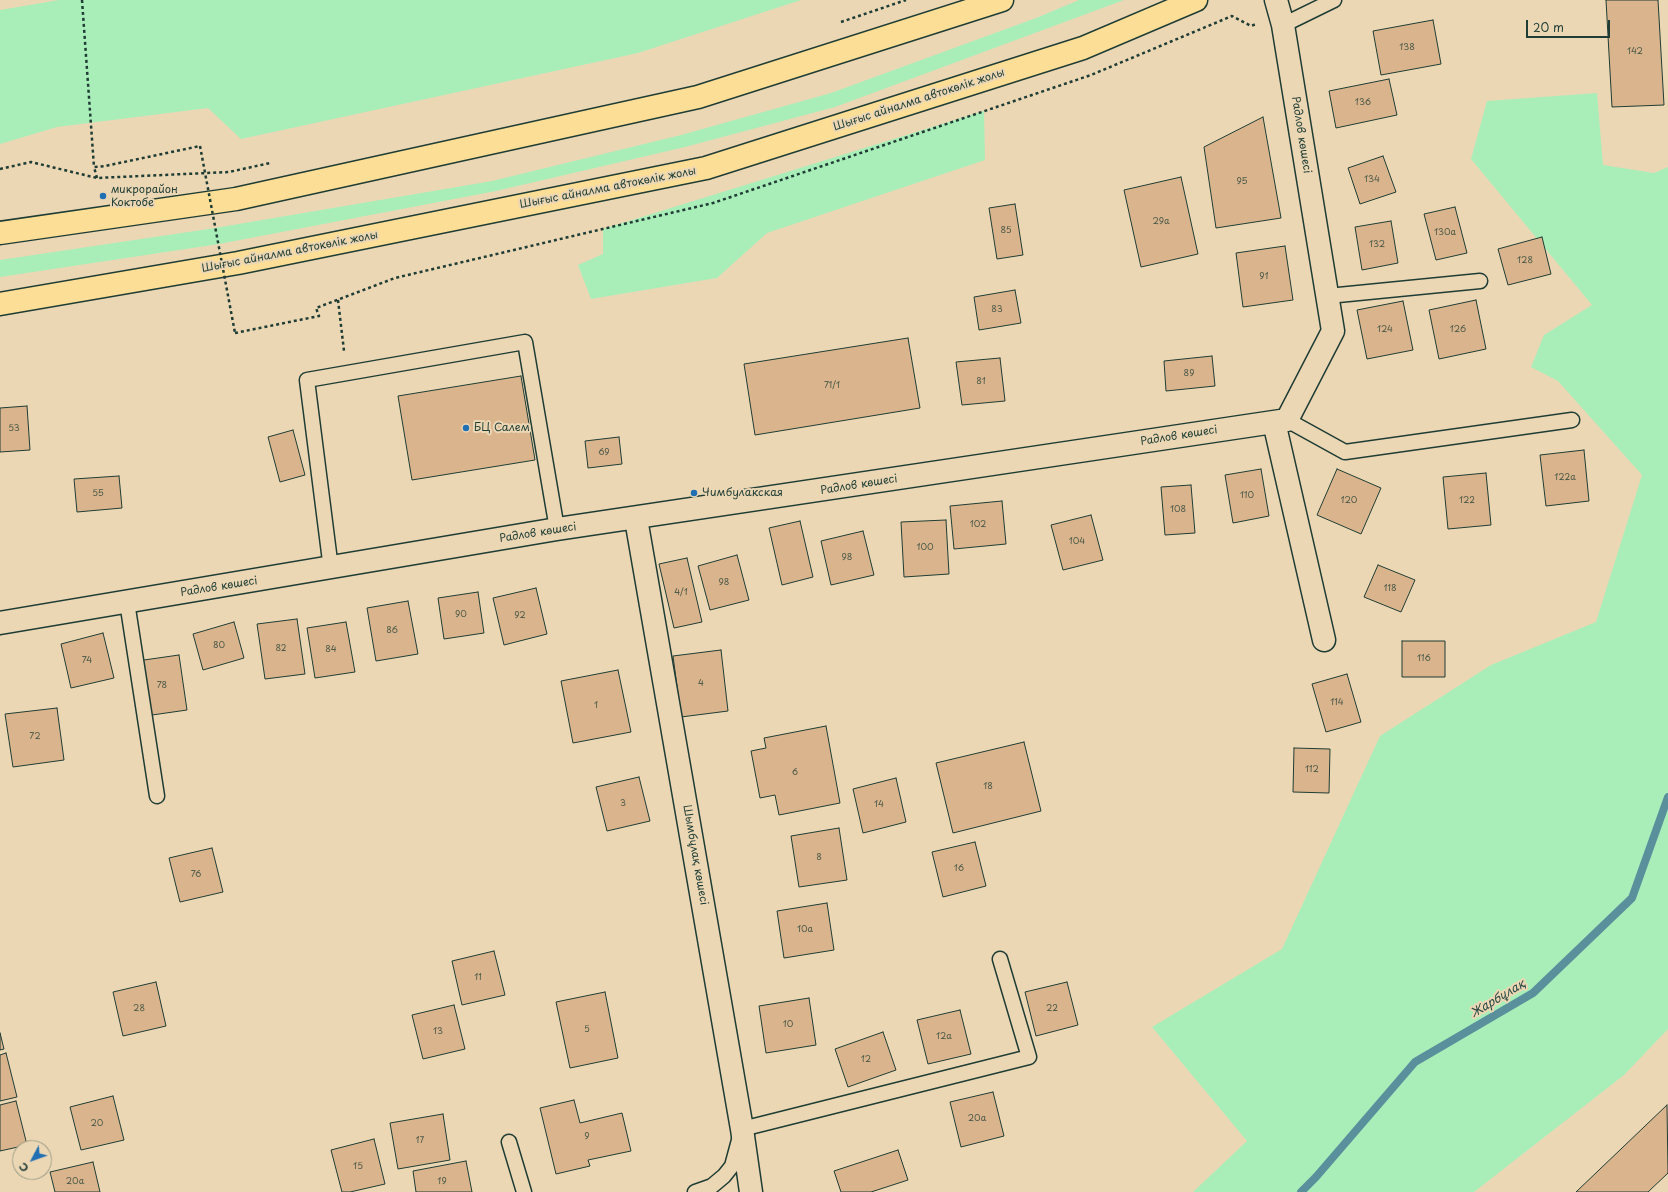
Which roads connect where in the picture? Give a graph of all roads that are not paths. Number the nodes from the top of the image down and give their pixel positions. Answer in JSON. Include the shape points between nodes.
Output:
{"nodes":[{"id":1,"x":1002,"y":0,"type":"edge"},
{"id":2,"x":1196,"y":0,"type":"edge"},
{"id":3,"x":1276,"y":0,"type":"edge"},
{"id":4,"x":1334,"y":0,"type":"edge"},
{"id":5,"x":1283,"y":25,"type":"junction"},
{"id":6,"x":0,"y":233,"type":"edge"},
{"id":7,"x":1480,"y":281,"type":"dead end"},
{"id":8,"x":1328,"y":296,"type":"junction"},
{"id":9,"x":0,"y":304,"type":"edge"},
{"id":10,"x":1572,"y":420,"type":"dead end"},
{"id":11,"x":1280,"y":421,"type":"junction"},
{"id":12,"x":636,"y":518,"type":"junction"},
{"id":13,"x":557,"y":529,"type":"junction"},
{"id":14,"x":331,"y":569,"type":"junction"},
{"id":15,"x":127,"y":602,"type":"junction"},
{"id":16,"x":0,"y":623,"type":"edge"},
{"id":17,"x":1324,"y":640,"type":"dead end"},
{"id":18,"x":156,"y":796,"type":"dead end"},
{"id":19,"x":1000,"y":959,"type":"dead end"},
{"id":20,"x":742,"y":1129,"type":"junction"},
{"id":21,"x":509,"y":1142,"type":"dead end"},
{"id":22,"x":524,"y":1192,"type":"edge"},
{"id":23,"x":695,"y":1192,"type":"edge"},
{"id":24,"x":751,"y":1192,"type":"edge"}],
"edges":[{"from":1,"to":6,"type":"main road","via":[[698,97],[236,199]]},
{"from":2,"to":9,"type":"main road","name":"Шығыс айналма автокөлік жолы","via":[[1083,48],[706,168],[238,263]]},
{"from":3,"to":5,"type":"street","name":"Радлов көшесі"},
{"from":4,"to":5,"type":"lane"},
{"from":5,"to":8,"type":"street","name":"Радлов көшесі"},
{"from":7,"to":8,"type":"lane"},
{"from":8,"to":11,"type":"street","name":"Радлов көшесі","via":[[1333,331]]},
{"from":10,"to":11,"type":"lane","via":[[1345,452]]},
{"from":11,"to":12,"type":"street","name":"Радлов көшесі"},
{"from":11,"to":17,"type":"street"},
{"from":12,"to":13,"type":"street","name":"Радлов көшесі"},
{"from":12,"to":20,"type":"street","name":"Шымбұлақ көшесі"},
{"from":13,"to":14,"type":"street","name":"Радлов көшесі"},
{"from":13,"to":14,"type":"lane","via":[[525,342],[346,373],[307,380]]},
{"from":14,"to":15,"type":"street","name":"Радлов көшесі"},
{"from":15,"to":16,"type":"street","name":"Радлов көшесі"},
{"from":15,"to":18,"type":"lane"},
{"from":19,"to":20,"type":"lane","via":[[1029,1058]]},
{"from":20,"to":23,"type":"lane","via":[[732,1166],[712,1186]]},
{"from":20,"to":24,"type":"street","name":"Шымбұлақ көшесі"},
{"from":21,"to":22,"type":"lane"}]}
